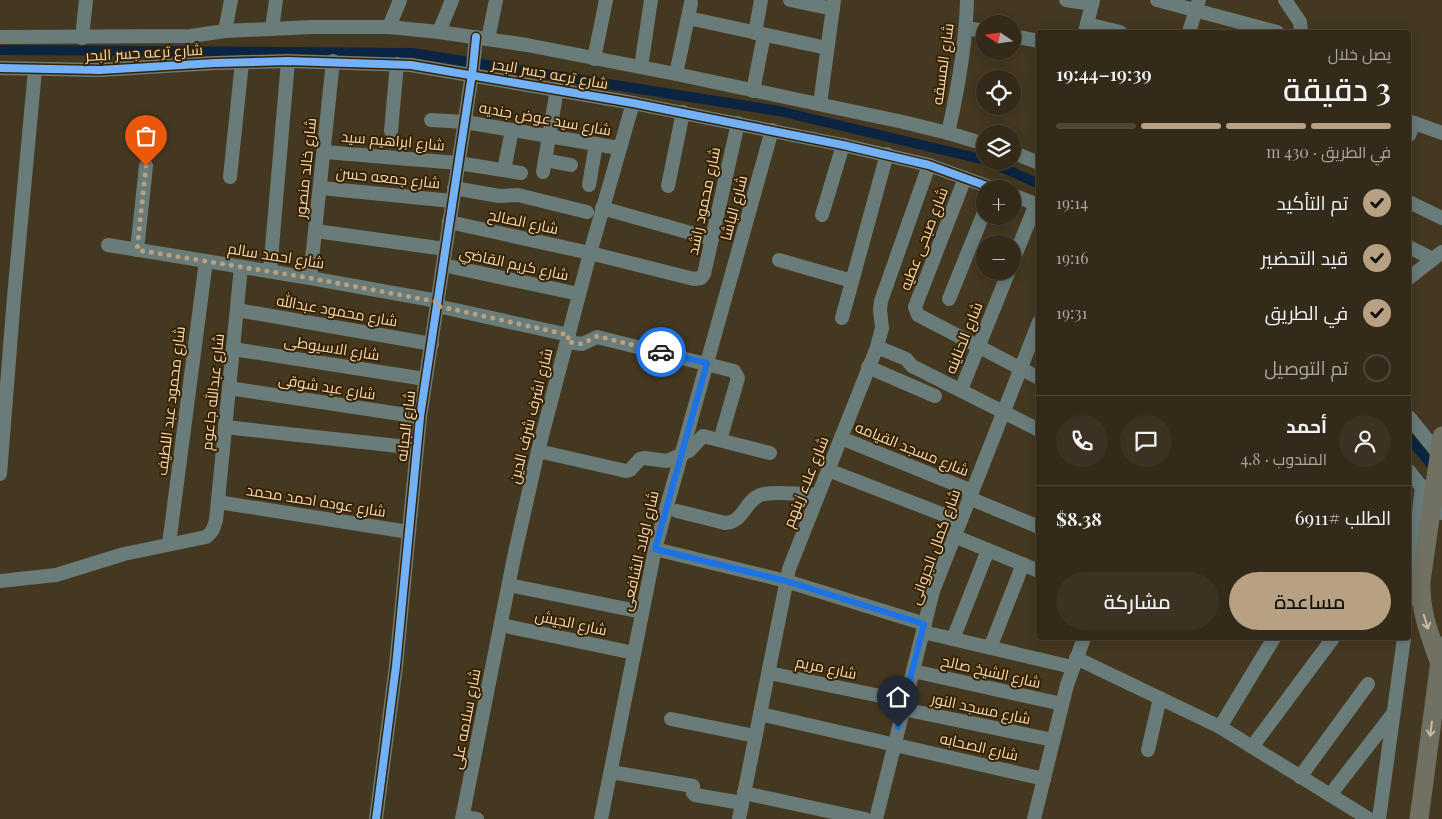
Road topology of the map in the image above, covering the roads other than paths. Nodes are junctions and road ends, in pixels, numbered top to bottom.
1 (86, 0) edge
2 (231, 0) edge
3 (276, 0) edge
4 (400, 0) edge
5 (452, 0) edge
6 (496, 0) edge
7 (606, 0) edge
8 (651, 0) edge
9 (761, 0) edge
10 (790, 0) edge
11 (967, 0) edge
12 (1066, 0) edge
13 (1157, 0) edge
14 (1285, 0) edge
15 (1092, 2) edge
16 (691, 3) dead end
17 (834, 5) edge
18 (1197, 5) edge
19 (688, 18) junction
20 (389, 27) junction
21 (966, 28) junction
22 (1086, 28) edge
23 (272, 29) junction
24 (976, 30) edge
25 (1103, 30) edge
26 (1190, 30) edge
27 (1271, 30) edge
28 (1302, 30) edge
29 (225, 31) junction
30 (439, 32) junction
31 (760, 34) junction
32 (0, 37) edge
33 (82, 38) junction
34 (1021, 38) edge
35 (1036, 40) edge
36 (480, 42) junction
37 (827, 48) junction
38 (594, 58) junction
39 (288, 61) junction
40 (333, 61) junction
41 (242, 62) junction
42 (397, 64) junction
43 (641, 67) junction
44 (0, 68) edge
45 (35, 70) junction
46 (473, 71) junction
47 (676, 74) junction
48 (557, 89) junction
49 (753, 90) junction
50 (633, 103) junction
51 (820, 104) junction
52 (683, 112) junction
53 (431, 120) dead end
54 (465, 122) junction
55 (738, 123) junction
56 (1411, 127) edge
57 (512, 130) junction
58 (772, 130) junction
59 (391, 131) dead end
60 (948, 133) junction
61 (1442, 133) edge
62 (549, 136) junction
63 (976, 141) edge
64 (596, 144) junction
65 (843, 145) junction
66 (619, 148) junction
67 (325, 152) junction
68 (887, 154) junction
69 (1021, 156) edge
70 (1036, 162) edge
71 (458, 163) junction
72 (572, 165) dead end
73 (929, 165) junction
74 (146, 166) dead end
75 (504, 170) junction
76 (521, 173) dead end
77 (230, 178) dead end
78 (965, 178) junction
79 (976, 182) edge
80 (589, 185) dead end
81 (668, 186) dead end
82 (321, 188) junction
83 (453, 195) junction
84 (1021, 198) edge
85 (1411, 203) edge
86 (1036, 204) edge
87 (602, 208) junction
88 (1036, 209) edge
89 (587, 212) dead end
90 (822, 215) dead end
91 (1442, 218) edge
92 (449, 222) junction
93 (979, 225) edge
94 (316, 230) junction
95 (712, 239) junction
96 (1021, 243) edge
97 (108, 245) dead end
98 (1411, 248) edge
99 (445, 249) junction
100 (137, 250) junction
101 (590, 253) junction
102 (1437, 255) edge
103 (779, 260) dead end
104 (206, 261) junction
105 (443, 265) junction
106 (241, 267) junction
107 (270, 271) junction
108 (1411, 276) edge
109 (310, 278) junction
110 (694, 279) joint
111 (1005, 280) edge
112 (852, 281) junction
113 (579, 294) junction
114 (728, 294) joint
115 (950, 299) dead end
116 (438, 304) junction
117 (237, 310) junction
118 (842, 318) dead end
119 (568, 338) junction
120 (1036, 340) edge
121 (432, 344) junction
122 (979, 346) junction
123 (877, 347) junction
124 (233, 349) junction
125 (707, 363) junction
126 (868, 367) junction
127 (1020, 368) junction
128 (1036, 376) edge
129 (425, 379) junction
130 (229, 388) junction
131 (960, 390) junction
132 (934, 396) dead end
133 (1004, 412) junction
134 (420, 417) junction
135 (1411, 419) edge
136 (225, 427) junction
137 (1036, 428) edge
138 (1442, 436) edge
139 (840, 438) junction
140 (720, 440) junction
141 (417, 448) junction
142 (538, 451) junction
143 (770, 453) dead end
144 (681, 454) junction
145 (1442, 458) edge
146 (828, 470) junction
147 (1411, 473) edge
148 (0, 474) edge
149 (1422, 486) junction
150 (970, 494) junction
151 (818, 495) junction
152 (218, 502) junction
153 (677, 511) dead end
154 (1442, 513) edge
155 (960, 521) junction
156 (1036, 526) edge
157 (409, 532) junction
158 (954, 536) junction
159 (169, 544) junction
160 (655, 549) junction
161 (988, 550) junction
162 (1023, 564) junction
163 (1036, 570) edge
164 (786, 581) junction
165 (0, 582) edge
166 (1411, 582) edge
167 (509, 585) junction
168 (642, 612) junction
169 (501, 625) junction
170 (924, 628) junction
171 (953, 639) junction
172 (1083, 640) edge
173 (1273, 640) edge
174 (1332, 640) edge
175 (1404, 640) edge
176 (990, 648) junction
177 (634, 653) junction
178 (1441, 653) edge
179 (1074, 662) junction
180 (913, 670) junction
181 (769, 673) junction
182 (1368, 684) dead end
183 (1160, 698) junction
184 (1062, 704) junction
185 (904, 705) junction
186 (760, 714) junction
187 (1394, 714) junction
188 (671, 719) dead end
189 (1220, 727) junction
190 (755, 736) junction
191 (1053, 740) junction
192 (894, 745) junction
193 (1252, 747) junction
194 (1148, 750) dead end
195 (611, 772) junction
196 (1300, 777) junction
197 (1044, 779) junction
198 (1330, 795) junction
199 (743, 798) junction
200 (462, 818) edge
201 (376, 819) edge
202 (477, 819) edge
203 (601, 819) edge
204 (739, 819) edge
205 (865, 819) edge
206 (876, 819) edge
207 (1034, 819) edge
208 (1369, 819) edge
209 (1379, 819) edge
210 (1419, 819) edge

1 - 33 street
2 - 29 street
3 - 23 street
4 - 20 street
5 - 30 street
6 - 36 street, شارع الجبانه
7 - 38 street
8 - 43 street
9 - 31 street
10 - 17 street
11 - 21 street, شارع المسقه
12 - 15 street
13 - 18 street
14 - 28 street
15 - 22 street
16 - 19 street
17 - 37 street
18 - 26 street
18 - 27 street
19 - 31 street
19 - 47 street
20 - 23 street, شارع ترعه جسر البحر
20 - 30 street, شارع ترعه جسر البحر
21 - 24 street
21 - 60 street, شارع المسقه
22 - 25 street
23 - 29 street, شارع ترعه جسر البحر
29 - 33 street, شارع ترعه جسر البحر
30 - 36 street, شارع ترعه جسر البحر
31 - 37 street
31 - 49 street
32 - 33 street, شارع ترعه جسر البحر
34 - 35 street
36 - 38 street, شارع ترعه جسر البحر
36 - 46 street, شارع الجبانه
37 - 51 street
38 - 43 street, شارع ترعه جسر البحر
39 - 40 street, شارع ترعه جسر البحر
39 - 41 street, شارع ترعه جسر البحر
39 - 107 street
40 - 42 street, شارع ترعه جسر البحر
40 - 67 street, شارع خالد منصور
41 - 45 street, شارع ترعه جسر البحر
41 - 77 street
42 - 46 street, شارع ترعه جسر البحر
42 - 59 street
43 - 47 street, شارع ترعه جسر البحر
44 - 45 street, شارع ترعه جسر البحر
45 - 148 street
46 - 48 street, شارع ترعه جسر البحر
46 - 54 street, شارع الجبانه
47 - 49 street, شارع ترعه جسر البحر
48 - 50 street, شارع ترعه جسر البحر
48 - 62 street
49 - 51 street, شارع ترعه جسر البحر
50 - 52 street, شارع ترعه جسر البحر
50 - 66 street, شارع اشرف شرف الدين
51 - 60 street, شارع ترعه جسر البحر
52 - 55 street, شارع ترعه جسر البحر
52 - 81 street
53 - 54 street, شارع سيد عوض جنديه
54 - 57 street, شارع سيد عوض جنديه
54 - 71 street, شارع الجبانه
55 - 58 street, شارع ترعه جسر البحر
55 - 95 street, شارع محمود راشد
56 - 61 street
57 - 62 street, شارع سيد عوض جنديه
57 - 75 street
58 - 65 street, شارع ترعه جسر البحر
58 - 114 street, شارع الباشا
60 - 63 street, شارع ترعه جسر البحر
62 - 64 street, شارع سيد عوض جنديه
62 - 72 street
64 - 66 street, شارع سيد عوض جنديه
64 - 80 street
65 - 68 street, شارع ترعه جسر البحر
65 - 90 street
66 - 87 street, شارع اشرف شرف الدين
67 - 71 street, شارع ابراهيم سيد
67 - 82 street, شارع خالد منصور
68 - 73 street, شارع ترعه جسر البحر
68 - 112 street
69 - 70 street
71 - 75 street, شارع ابراهيم سيد
71 - 83 street, شارع الجبانه
73 - 78 street, شارع ترعه جسر البحر
73 - 123 street, شارع علاء زينهم
74 - 100 street
75 - 76 street, شارع ابراهيم سيد
78 - 79 street, شارع ترعه جسر البحر
78 - 122 street, شارع صبحى عطيه
82 - 83 street, شارع جمعه حسن
82 - 94 street, شارع خالد منصور
83 - 89 street, شارع جمعه حسن
83 - 92 street, شارع الجبانه
84 - 86 street
85 - 91 street
87 - 95 street
87 - 101 street, شارع اشرف شرف الدين
88 - 96 street
92 - 99 street, شارع الجبانه
92 - 101 street, شارع الصالح
93 - 115 street
94 - 99 street
94 - 109 street, شارع خالد منصور
95 - 110 street, شارع محمود راشد
97 - 100 street, شارع احمد سالم
98 - 102 street
99 - 105 street, شارع الجبانه
100 - 104 street, شارع احمد سالم
101 - 110 street, شارع الصالح
101 - 113 street, شارع اشرف شرف الدين
102 - 108 street
103 - 112 street
104 - 106 street, شارع احمد سالم
104 - 159 street, شارع محمود عبد اللطيف
105 - 113 street, شارع كريم القاضي
105 - 116 street, شارع الجبانه
106 - 107 street, شارع احمد سالم
106 - 117 street, شارع عبدالله جاعوم
107 - 109 street, شارع احمد سالم
109 - 116 street, شارع احمد سالم
111 - 122 street, شارع الحناينه
112 - 118 street
113 - 119 street, شارع اشرف شرف الدين
114 - 125 street, شارع اولاد الشافعى
116 - 119 street, شارع احمد سالم
116 - 121 street, شارع الجبانه
117 - 121 street, شارع محمود عبدالله
117 - 124 street, شارع عبدالله جاعوم
119 - 125 street, شارع احمد سالم
119 - 142 street, شارع اشرف شرف الدين
120 - 127 street, شارع كمال الجروانى
121 - 129 street, شارع الجبانه
122 - 127 street, شارع صبحى عطيه
122 - 131 street, شارع الحناينه
123 - 126 street, شارع علاء زينهم
123 - 131 street
124 - 129 street, شارع الاسيوطى
124 - 130 street, شارع عبدالله جاعوم
125 - 140 street, شارع احمد سالم
125 - 144 street, شارع اولاد الشافعى
126 - 132 street
126 - 139 street, شارع علاء زينهم
127 - 128 street, شارع صبحى عطيه
127 - 133 street, شارع كمال الجروانى
129 - 134 street, شارع الجبانه
130 - 134 street, شارع عيد شوقى
130 - 136 street, شارع عبدالله جاعوم
131 - 133 street
133 - 137 street
133 - 150 street, شارع كمال الجروانى
134 - 141 street, شارع الجبانه
135 - 145 street
136 - 141 street
136 - 152 street, شارع عبدالله جاعوم
138 -> 178 highway, bridge
139 - 146 street, شارع علاء زينهم
139 - 150 street, شارع مسجد القيامه
140 - 143 street
140 - 144 street
141 - 157 street, شارع الجبانه
142 - 144 street
142 - 167 street, شارع اشرف شرف الدين
144 - 160 street, شارع اولاد الشافعى
146 - 151 street, شارع علاء زينهم
146 - 155 street
147 - 149 street
149 - 154 street
149 - 166 street
150 - 155 street, شارع كمال الجروانى
150 - 156 street, شارع مسجد القيامه
151 - 153 street
151 - 164 street, شارع علاء زينهم
152 - 157 street, شارع عوده احمد محمد
152 - 159 street, شارع عبدالله جاعوم
155 - 158 street, شارع كمال الجروانى
157 - 201 street, شارع الجبانه
158 - 161 street
158 - 170 street, شارع كمال الجروانى
159 - 165 street
160 - 164 street
160 - 168 street, شارع اولاد الشافعى
161 - 162 street
161 - 171 street
162 - 163 street
162 - 176 street
164 - 170 street
164 - 181 street, شارع علاء زينهم
167 - 168 street
167 - 169 street, شارع اشرف شرف الدين
168 - 177 street, شارع اولاد الشافعى
169 - 177 street, شارع الجيش
169 - 200 street, شارع سلامه على
170 - 171 street
170 - 180 street, شارع كمال الجروانى
171 - 176 street
172 - 179 street
173 - 189 street
174 - 193 street
175 - 187 street
176 - 179 street
177 - 195 street, شارع اولاد الشافعى
178 -> 210 highway
179 - 183 street
179 - 184 street
180 - 184 street, شارع الشيخ صالح
180 - 185 street, شارع كمال الجروانى
181 - 185 street, شارع مريم
181 - 186 street, شارع علاء زينهم
182 - 196 street
183 - 189 street
183 - 194 street
184 - 191 street
185 - 191 street, شارع مسجد النور
185 - 192 street, شارع كمال الجروانى
186 - 190 street, شارع علاء زينهم
186 - 192 street, شارع الصحابه
187 - 198 street
187 - 209 street
188 - 190 street
189 - 193 street
190 - 199 street, شارع علاء زينهم
191 - 197 street
192 - 197 street, شارع الصحابه
192 - 206 street, شارع كمال الجروانى
193 - 196 street
195 - 199 street
195 - 203 street, شارع اولاد الشافعى
196 - 198 street
197 - 207 street
198 - 208 street
199 - 204 street, شارع علاء زينهم
199 - 205 street
200 - 202 street

